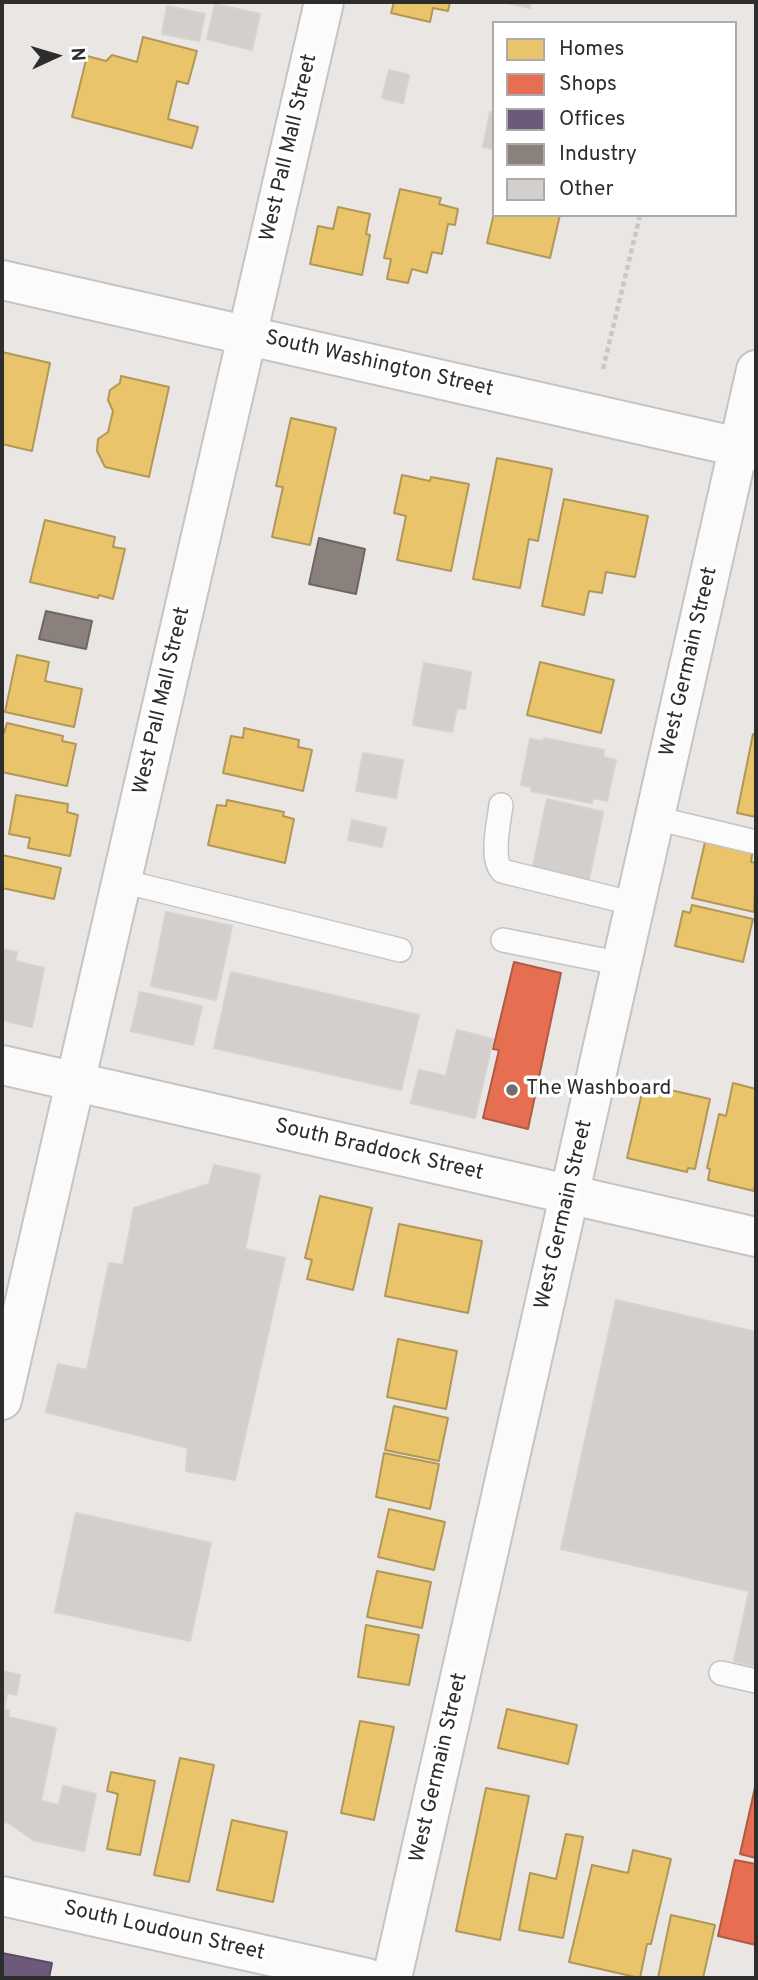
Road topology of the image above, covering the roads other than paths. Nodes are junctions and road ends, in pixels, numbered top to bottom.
1 (324, 2) edge
2 (2, 280) edge
3 (247, 335) junction
4 (756, 370) edge
5 (748, 449) edge
6 (501, 805) dead end
7 (655, 818) junction
8 (756, 842) edge
9 (121, 881) junction
10 (635, 904) junction
11 (503, 940) dead end
12 (400, 950) dead end
13 (622, 964) junction
14 (2, 1065) edge
15 (75, 1082) junction
16 (570, 1195) junction
17 (756, 1237) edge
18 (2, 1400) edge
19 (721, 1673) dead end
20 (756, 1681) edge
21 (2, 1896) edge
22 (367, 1978) edge
23 (392, 1978) edge

1 - 3 street, West Pall Mall Street
2 - 3 street, South Washington Street
3 - 5 street, South Washington Street
3 - 9 street, West Pall Mall Street
4 - 5 street, West Germain Street
5 - 7 street, West Germain Street
6 - 10 lane
7 - 8 lane
7 - 10 street, West Germain Street
9 - 12 lane
9 - 15 street, West Pall Mall Street
10 - 13 street, West Germain Street
11 - 13 lane
13 - 16 street, West Germain Street
14 - 15 street, South Braddock Street
15 - 16 street, South Braddock Street
15 - 18 street, West Pall Mall Street
16 - 17 street, South Braddock Street
16 - 23 street, West Germain Street
19 - 20 lane
21 - 22 street, South Loudoun Street

